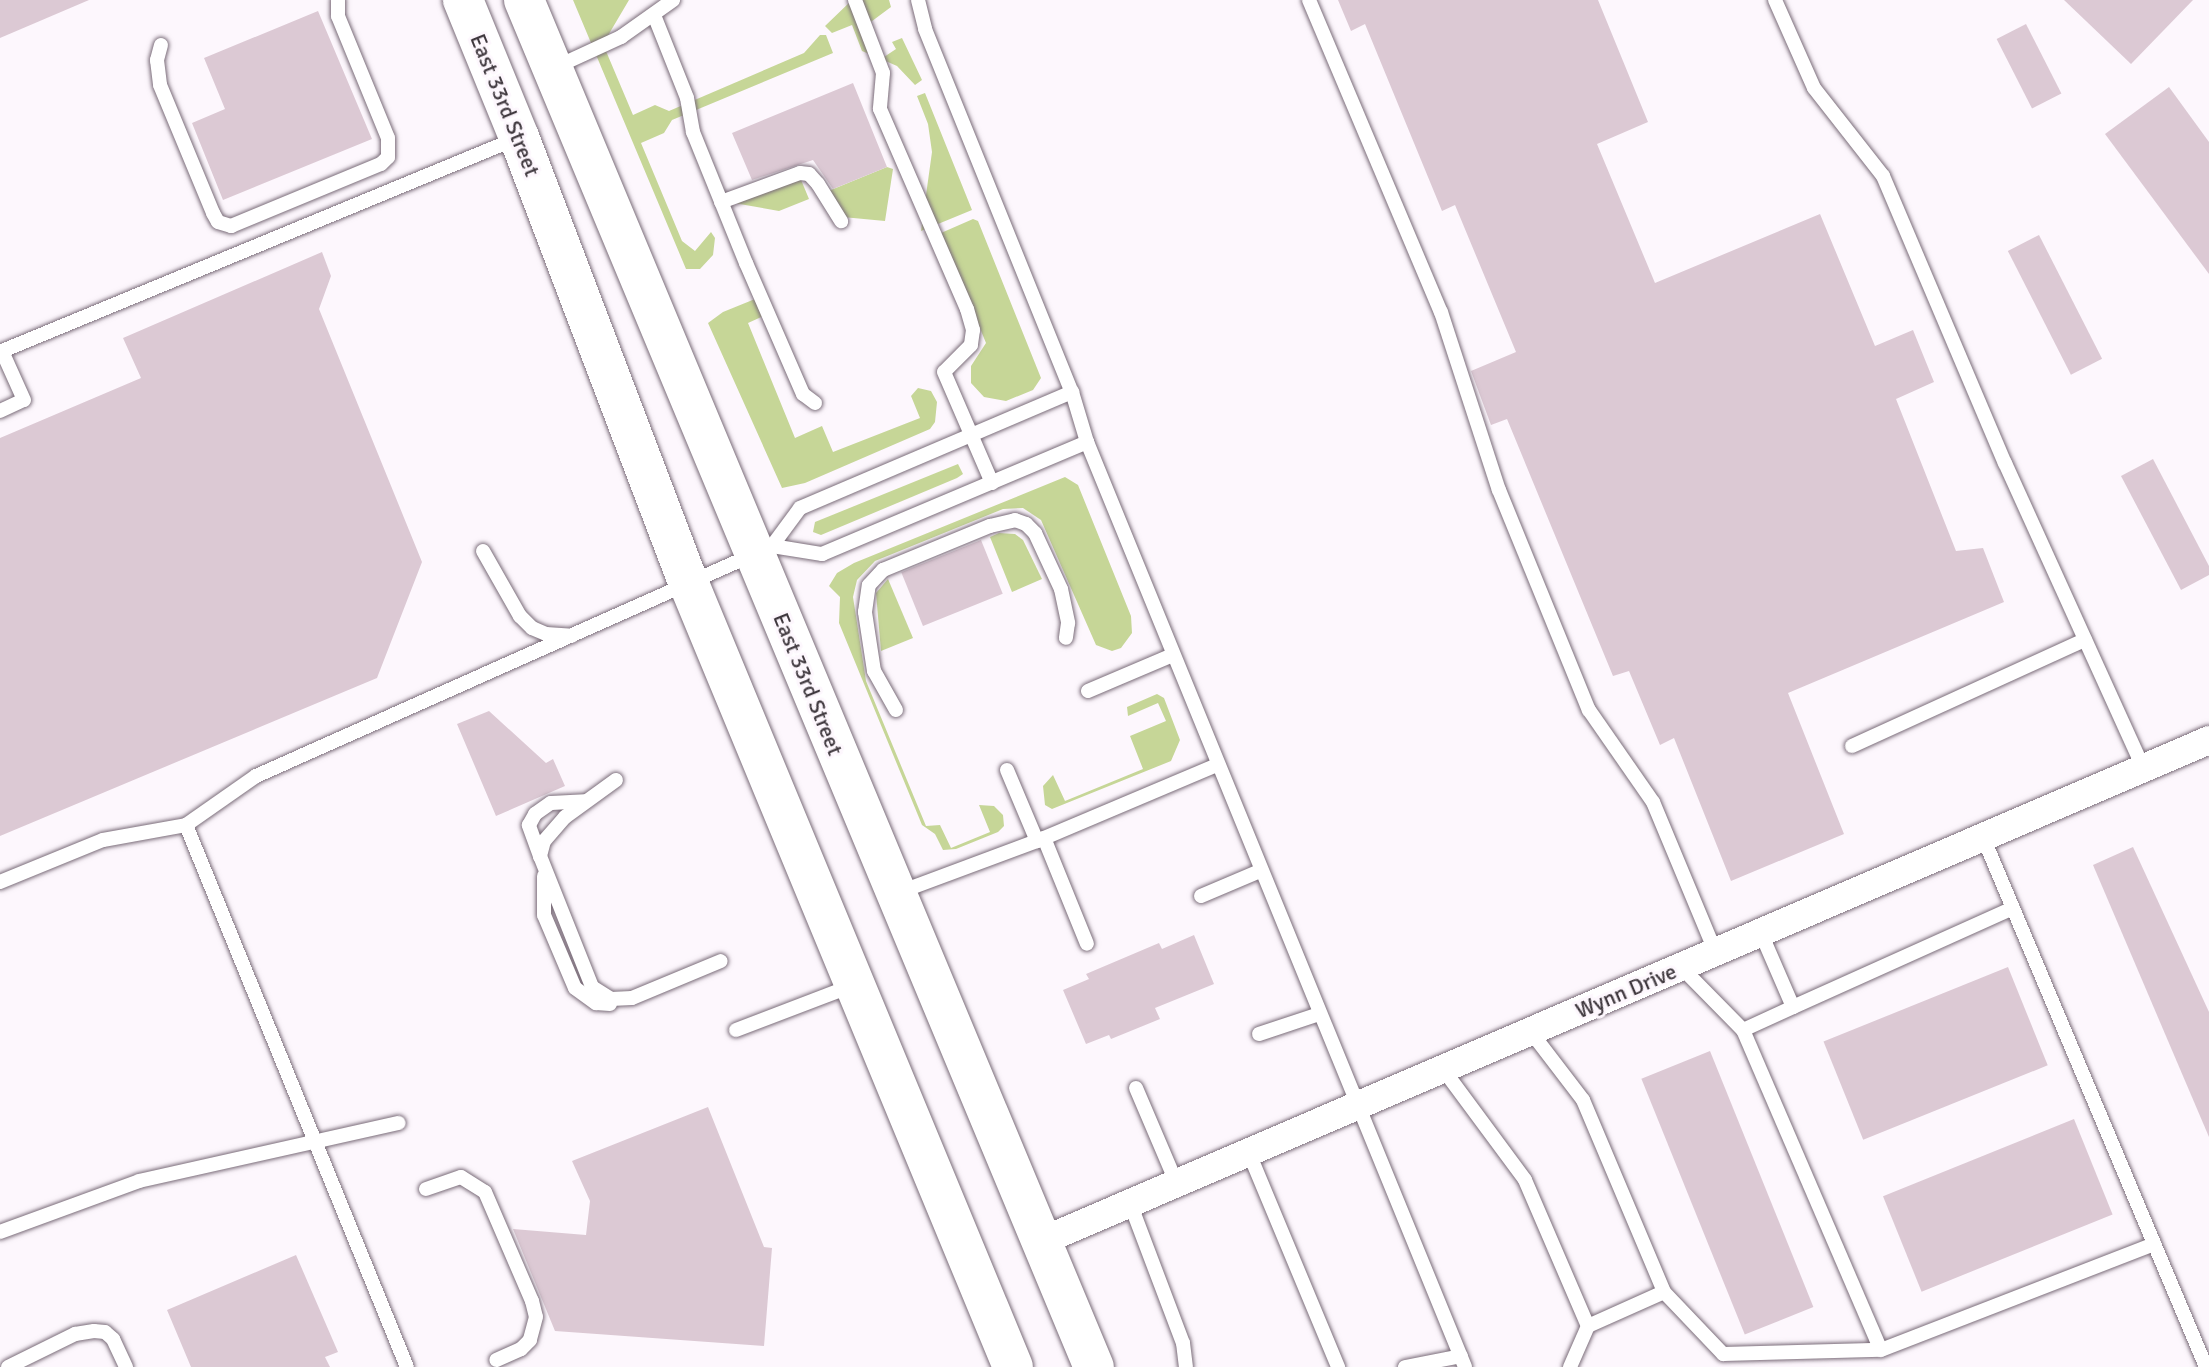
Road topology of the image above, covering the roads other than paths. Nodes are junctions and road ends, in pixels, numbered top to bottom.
1 (338, 0) edge
2 (463, 0) edge
3 (524, 0) edge
4 (673, 0) edge
5 (855, 0) edge
6 (918, 0) edge
7 (1309, 0) edge
8 (1775, 0) edge
9 (654, 15) junction
10 (161, 45) dead end
11 (553, 69) junction
12 (519, 137) junction
13 (721, 202) junction
14 (841, 221) dead end
15 (1072, 392) junction
16 (815, 403) dead end
17 (0, 411) edge
18 (971, 435) junction
19 (1087, 442) junction
20 (992, 483) junction
21 (764, 550) junction
22 (483, 551) dead end
23 (689, 584) junction
24 (572, 636) junction
25 (1066, 638) dead end
26 (2085, 640) junction
27 (1173, 655) junction
28 (1088, 691) dead end
29 (896, 710) dead end
30 (2209, 740) edge
31 (1852, 746) dead end
32 (1217, 765) junction
33 (2144, 769) junction
34 (1007, 770) dead end
35 (616, 780) dead end
36 (585, 801) junction
37 (186, 825) junction
38 (1983, 837) junction
39 (1040, 839) junction
40 (540, 856) junction
41 (1260, 871) junction
42 (0, 882) edge
43 (897, 893) junction
44 (1201, 896) dead end
45 (2013, 908) junction
46 (1761, 933) junction
47 (1087, 944) dead end
48 (1716, 953) junction
49 (721, 961) dead end
50 (1681, 967) junction
51 (855, 984) junction
52 (1793, 1007) junction
53 (1319, 1014) junction
54 (736, 1030) dead end
55 (1743, 1030) junction
56 (1531, 1032) junction
57 (1259, 1034) dead end
58 (1443, 1069) junction
59 (1136, 1088) dead end
60 (1356, 1107) junction
61 (399, 1123) dead end
62 (317, 1143) junction
63 (1249, 1153) junction
64 (1177, 1184) junction
65 (426, 1189) dead end
66 (1130, 1203) junction
67 (0, 1232) edge
68 (1042, 1241) junction
69 (2154, 1244) junction
70 (1664, 1292) junction
71 (1588, 1326) junction
72 (1881, 1350) junction
73 (496, 1360) dead end
74 (1463, 1362) edge
75 (8, 1367) edge
76 (126, 1367) edge
77 (407, 1367) edge
78 (1013, 1367) edge
79 (1094, 1367) edge
80 (1186, 1367) edge
81 (1338, 1367) edge
82 (1405, 1367) edge
83 (1570, 1367) edge
84 (2206, 1367) edge

1 - 10 lane
2 - 12 main road, East 33rd Street
3 - 11 main road, East 33rd Street
4 - 9 lane
5 - 18 lane
6 - 15 lane
7 - 48 lane
8 - 26 lane
9 - 11 lane
9 - 13 lane
11 - 21 main road, East 33rd Street
12 - 17 lane
12 - 23 main road, East 33rd Street
13 - 14 lane
13 - 16 lane
15 - 18 lane
15 - 19 lane
18 - 20 lane
18 - 21 lane
19 - 20 lane
19 - 27 lane
20 - 21 lane
21 - 23 lane
21 - 43 main road, East 33rd Street
22 - 24 lane
23 - 24 lane
23 - 51 main road, East 33rd Street
24 - 37 lane
25 - 29 lane
26 - 31 lane
26 - 33 lane
27 - 28 lane
27 - 32 lane
30 - 33 street, Wynn Drive
32 - 39 lane
32 - 41 lane
33 - 38 street, Wynn Drive
34 - 39 lane
35 - 36 lane
36 - 40 lane
36 - 40 lane
37 - 42 lane
37 - 62 lane
38 - 45 lane
38 - 46 street, Wynn Drive
39 - 43 lane
39 - 47 lane
40 - 49 lane
41 - 44 lane
41 - 53 lane
43 - 68 main road, East 33rd Street
45 - 52 lane
45 - 69 lane
46 - 48 street, Wynn Drive
46 - 52 lane
48 - 50 street, Wynn Drive
50 - 55 lane
50 - 56 street, Wynn Drive
51 - 54 lane
51 - 78 main road, East 33rd Street
52 - 55 lane
53 - 57 lane
53 - 60 lane
55 - 72 lane
56 - 58 street, Wynn Drive
56 - 70 lane
58 - 60 street, Wynn Drive
58 - 71 lane
59 - 64 lane
60 - 63 street, Wynn Drive
60 - 74 lane
61 - 62 lane
62 - 67 lane
62 - 77 lane
63 - 64 street, Wynn Drive
63 - 81 lane
64 - 66 street, Wynn Drive
65 - 73 lane
66 - 68 street, Wynn Drive
66 - 80 lane
68 - 79 main road, East 33rd Street
69 - 72 lane
69 - 84 lane
70 - 71 lane
70 - 72 lane
71 - 83 lane
74 - 82 lane
75 - 76 lane

